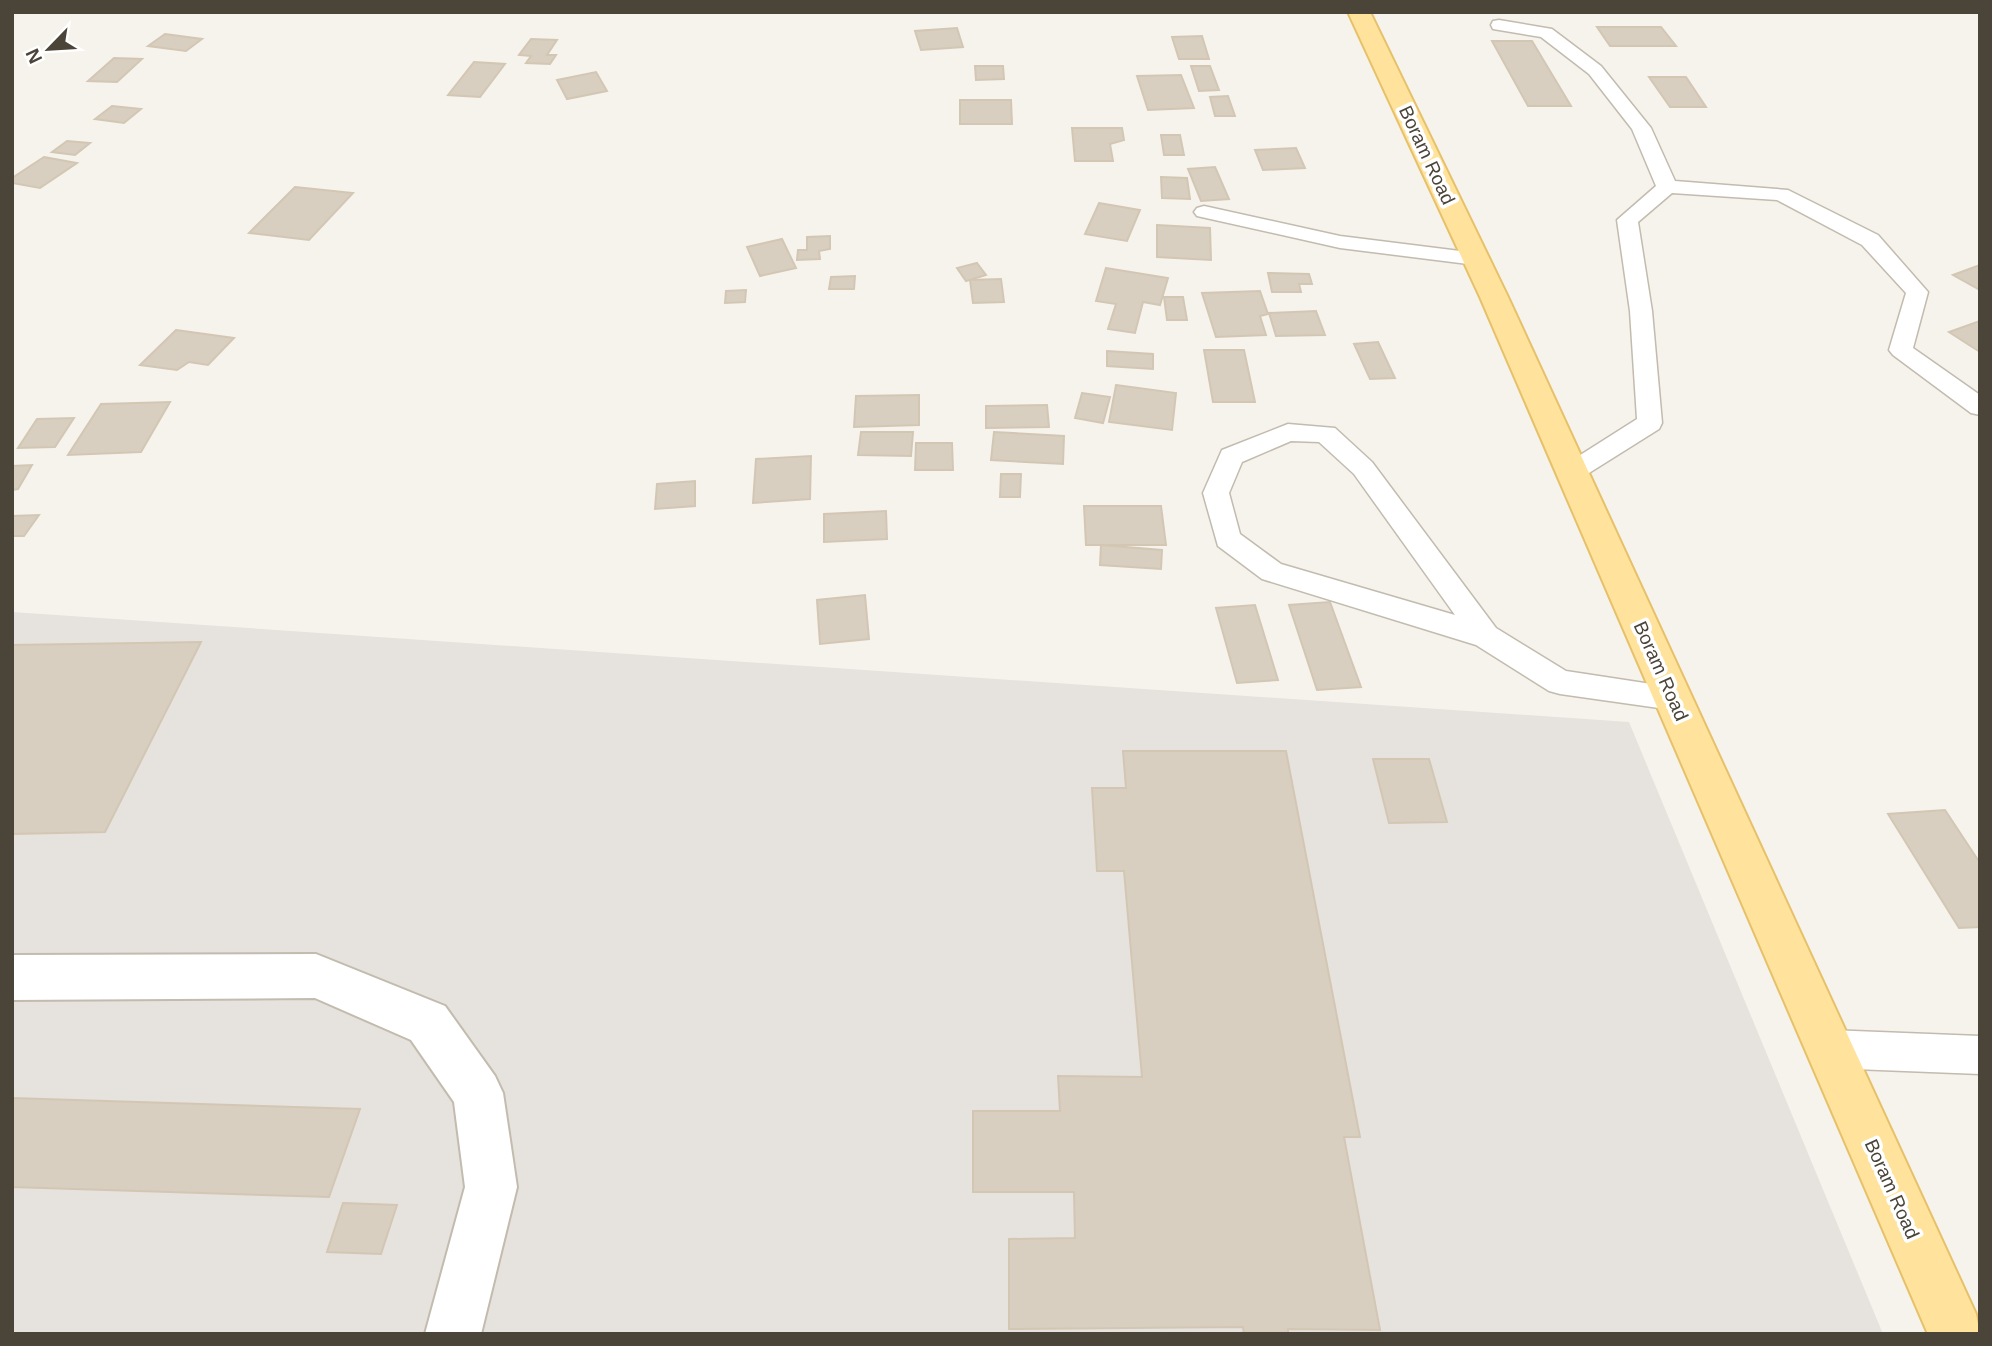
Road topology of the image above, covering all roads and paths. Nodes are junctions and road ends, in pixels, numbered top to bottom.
1 (1359, 12) edge
2 (1499, 25) dead end
3 (1667, 187) junction
4 (1204, 212) dead end
5 (1476, 259) junction
6 (1980, 407) edge
7 (1572, 472) junction
8 (1486, 636) junction
9 (1673, 698) junction
10 (12, 978) edge
11 (1829, 1049) junction
12 (1980, 1055) edge
13 (453, 1334) edge
14 (1956, 1334) edge

1 - 5 main road, Boram Road
2 - 3 lane
3 - 6 lane
3 - 7 lane
4 - 5 lane
5 - 7 main road, Boram Road
7 - 9 main road, Boram Road
8 - 8 lane
8 - 9 lane
9 - 11 main road, Boram Road
10 - 13 street
11 - 12 lane
11 - 14 main road, Boram Road

